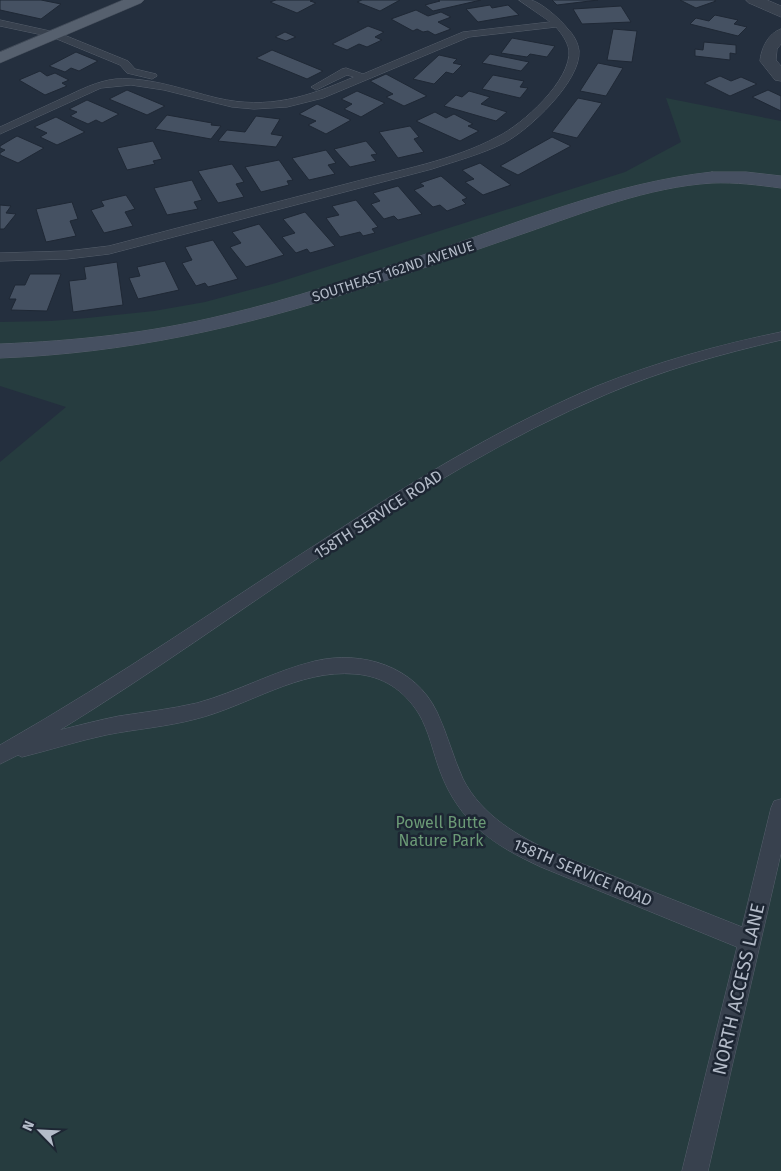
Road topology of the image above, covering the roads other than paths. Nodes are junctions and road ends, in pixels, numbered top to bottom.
1 (136, 0) edge
2 (524, 0) edge
3 (754, 0) edge
4 (781, 12) edge
5 (0, 23) edge
6 (557, 24) junction
7 (55, 35) junction
8 (777, 38) edge
9 (0, 58) edge
10 (781, 76) edge
11 (363, 77) junction
12 (0, 131) edge
13 (781, 182) edge
14 (0, 257) edge
15 (781, 336) edge
16 (0, 351) edge
17 (2, 754) edge
18 (781, 808) edge
19 (750, 941) junction
20 (695, 1171) edge

1 - 7 main road
2 - 6 lane
3 - 4 street
5 - 7 lane
6 - 11 lane
6 - 14 lane
7 - 9 main road
7 - 11 lane
8 - 10 street
11 - 12 lane
13 - 16 street, SOUTHEAST 162ND AVENUE
15 - 17 lane, 158TH SERVICE ROAD
17 - 19 lane, 158TH SERVICE ROAD
18 - 19 lane, NORTH ACCESS LANE
19 - 20 lane, NORTH ACCESS LANE

